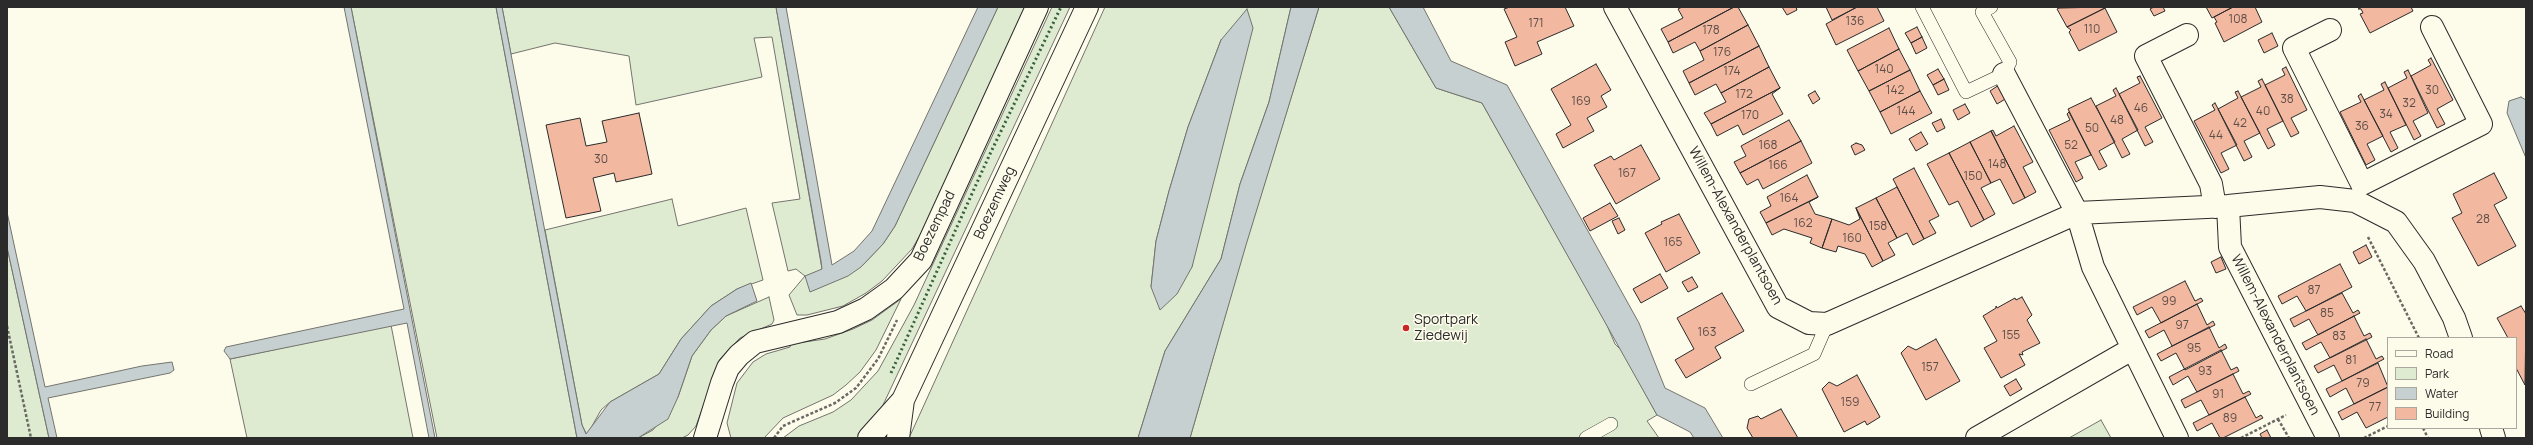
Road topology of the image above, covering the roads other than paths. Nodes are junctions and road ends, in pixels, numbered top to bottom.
1 (1037, 7) edge
2 (1087, 7) edge
3 (1615, 7) edge
4 (1922, 7) edge
5 (1991, 7) edge
6 (2432, 27) dead end
7 (2330, 30) dead end
8 (2187, 35) dead end
9 (2004, 74) junction
10 (2358, 193) junction
11 (2221, 207) junction
12 (2077, 213) junction
13 (1827, 324) junction
14 (2461, 337) edge
15 (2132, 349) junction
16 (1751, 384) dead end
17 (903, 400) junction
18 (1611, 424) dead end
19 (705, 438) edge
20 (869, 438) edge
21 (898, 438) edge
22 (1586, 438) edge
23 (1977, 438) edge
24 (2177, 438) edge
25 (2328, 438) edge

1 - 19 street, Boezempad
2 - 17 street, Boezemweg
3 - 13 street, Willem-Alexanderplantsoen
4 - 9 lane
5 - 9 lane
6 - 10 street
7 - 10 street
8 - 11 street, Willem-Alexanderplantsoen
9 - 12 street
10 - 11 street, Willem-Alexanderplantsoen
10 - 14 street, Willem-Alexanderplantsoen
11 - 12 street, Willem-Alexanderplantsoen
11 - 25 street, Willem-Alexanderplantsoen
12 - 13 street, Willem-Alexanderplantsoen
12 - 15 street
13 - 16 lane
15 - 23 street
15 - 24 street
17 - 20 street, Boezemweg
17 - 21 street, Boezemweg
18 - 22 lane

